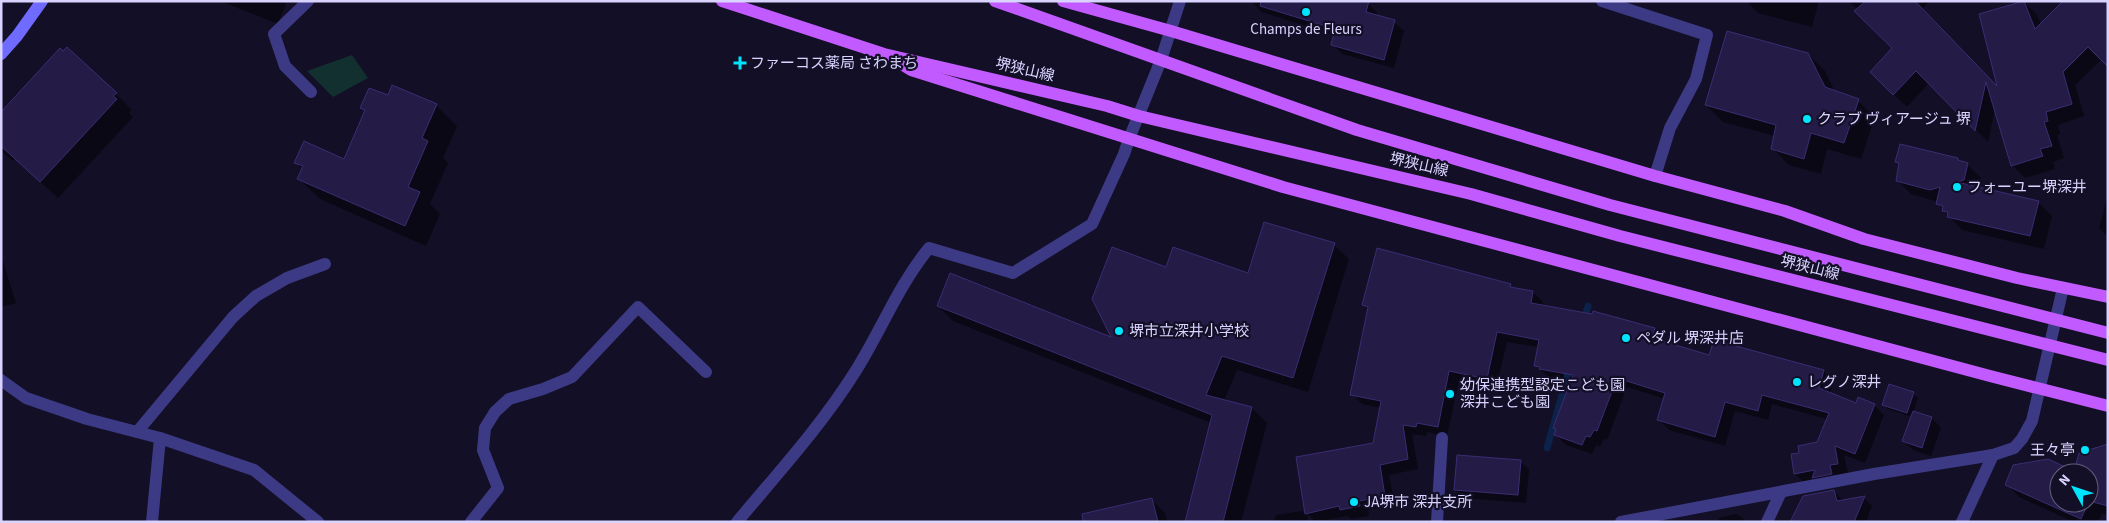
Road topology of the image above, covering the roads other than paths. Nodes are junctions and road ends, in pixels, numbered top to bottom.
1 (42, 1) edge
2 (308, 1) edge
3 (722, 1) edge
4 (995, 1) edge
5 (1063, 1) edge
6 (1180, 1) edge
7 (1602, 1) edge
8 (1618, 4) edge
9 (1171, 32) junction
10 (1, 54) edge
11 (884, 54) junction
12 (1161, 60) junction
13 (310, 92) dead end
14 (1139, 116) junction
15 (1129, 139) junction
16 (1655, 176) junction
17 (324, 264) dead end
18 (2063, 288) junction
19 (2108, 298) edge
20 (2108, 333) edge
21 (2108, 360) edge
22 (706, 372) dead end
23 (1, 380) edge
24 (2040, 388) junction
25 (2108, 406) edge
26 (136, 432) junction
27 (160, 438) junction
28 (1442, 438) dead end
29 (1993, 455) junction
30 (1781, 492) junction
31 (315, 521) edge
32 (152, 522) edge
33 (471, 522) edge
34 (738, 522) edge
35 (1438, 522) edge
36 (1621, 522) edge
37 (1767, 522) edge
38 (1962, 522) edge

1 - 10 main road
2 - 13 street
3 - 11 main road, 堺狭山線
4 - 12 main road, 堺狭山線
5 - 9 main road
6 - 9 street
7 - 8 street
8 - 16 street
9 - 12 street
9 - 16 main road
11 - 14 main road, 堺狭山線
11 - 15 main road
12 - 14 street
12 - 20 main road, 堺狭山線
14 - 15 street
14 - 21 main road, 堺狭山線
15 - 24 main road
15 - 34 street
16 - 18 main road
17 - 26 street
18 - 19 main road
18 - 24 street
22 - 33 street
23 - 26 street
24 - 25 main road
24 - 29 street
26 - 27 street
27 - 31 street
27 - 32 street
28 - 35 street
29 - 30 street
29 - 38 street
30 - 36 street
30 - 37 street

